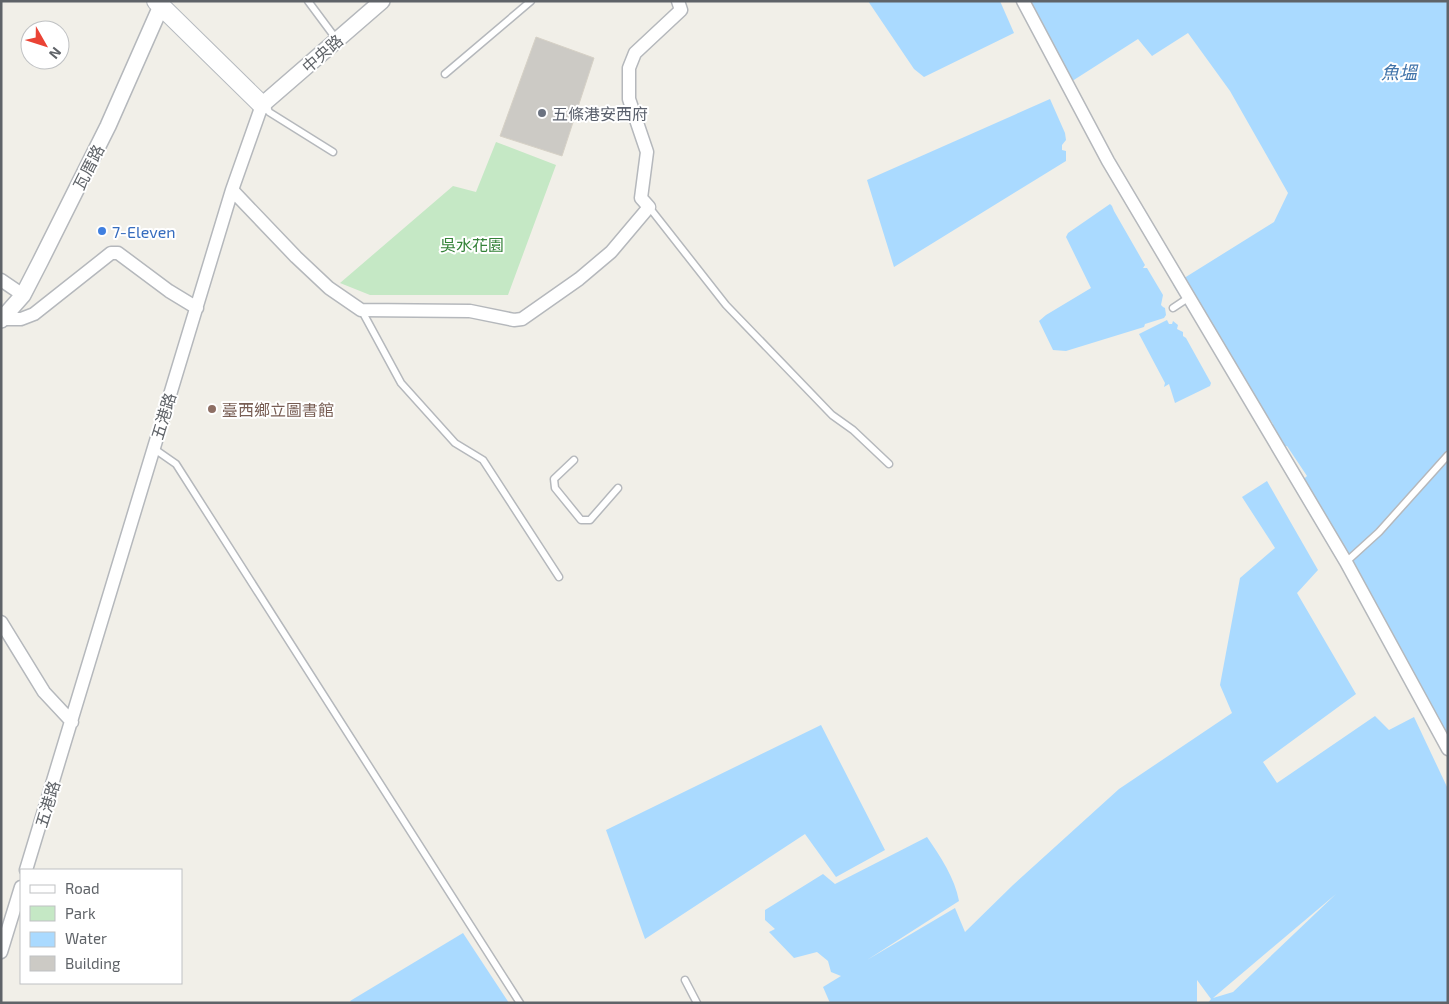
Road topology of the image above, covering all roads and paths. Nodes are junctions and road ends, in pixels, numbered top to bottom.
1 (308, 1) edge
2 (382, 1) edge
3 (531, 1) edge
4 (678, 1) edge
5 (1023, 1) edge
6 (159, 3) edge
7 (337, 40) junction
8 (445, 74) dead end
9 (264, 104) junction
10 (334, 152) dead end
11 (232, 190) junction
12 (649, 207) junction
13 (1, 280) edge
14 (22, 295) junction
15 (1188, 298) junction
16 (197, 308) junction
17 (1173, 308) dead end
18 (361, 310) junction
19 (2, 320) edge
20 (153, 448) junction
21 (1448, 455) edge
22 (574, 460) dead end
23 (889, 464) dead end
24 (618, 488) dead end
25 (1346, 562) junction
26 (558, 577) dead end
27 (1, 622) edge
28 (72, 722) junction
29 (1448, 749) edge
30 (26, 869) edge
31 (20, 890) edge
32 (1, 952) edge
33 (685, 980) dead end
34 (520, 1003) edge
35 (697, 1003) edge

1 - 7 lane
2 - 7 street, 中央路
3 - 8 lane
4 - 12 street
5 - 15 street
6 - 9 main road
6 - 14 street, 瓦厝路
7 - 9 street, 中央路
9 - 10 lane
9 - 11 street, 五港路
11 - 16 street, 五港路
11 - 18 street
12 - 18 street
12 - 23 lane
13 - 14 street
14 - 19 street, 瓦厝路
15 - 17 lane
15 - 25 street
16 - 19 street
16 - 20 street, 五港路
18 - 26 lane
20 - 28 street, 五港路
20 - 34 lane
21 - 25 lane
22 - 24 lane
25 - 29 street
27 - 28 street
28 - 30 street, 五港路
31 - 32 street
33 - 35 lane

